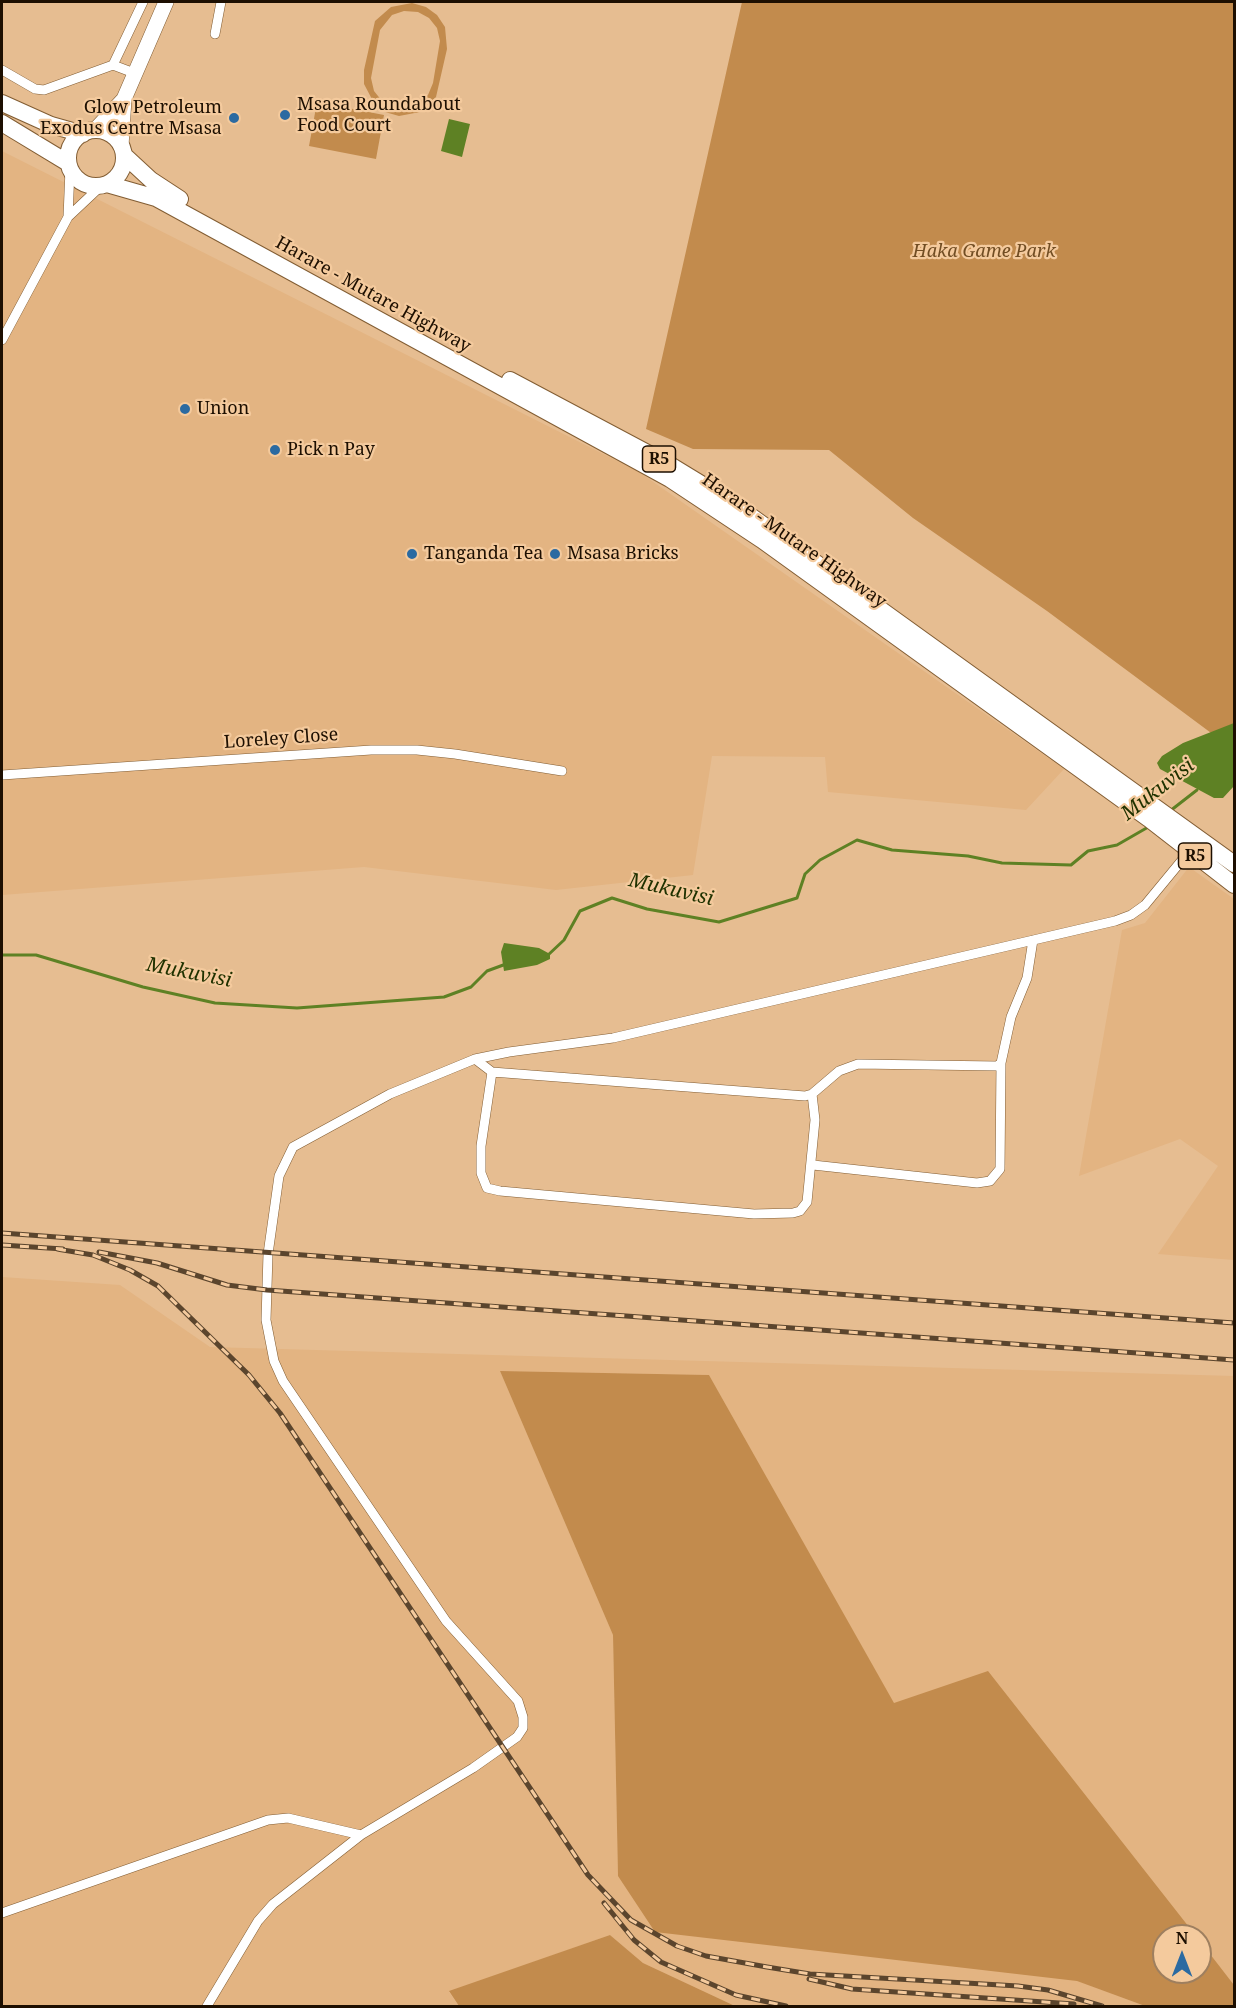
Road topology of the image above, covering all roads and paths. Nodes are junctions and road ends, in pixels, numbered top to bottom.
1 (143, 2) edge
2 (166, 2) edge
3 (221, 2) edge
4 (215, 34) dead end
5 (113, 65) junction
6 (2, 70) edge
7 (134, 74) junction
8 (123, 99) junction
9 (2, 103) edge
10 (2, 123) edge
11 (89, 132) junction
12 (122, 150) junction
13 (69, 166) junction
14 (104, 185) junction
15 (68, 217) junction
16 (2, 340) edge
17 (562, 771) dead end
18 (2, 775) edge
19 (1160, 818) junction
20 (1194, 845) junction
21 (1234, 864) edge
22 (1234, 885) edge
23 (1033, 940) junction
24 (475, 1059) junction
25 (1001, 1063) junction
26 (492, 1072) junction
27 (813, 1094) junction
28 (813, 1165) junction
29 (361, 1835) junction
30 (2, 1913) edge
31 (207, 2007) edge

1 - 5 street
2 - 7 main road
3 - 4 street
5 - 6 street
5 - 7 street
7 - 8 main road
8 - 11 main road
8 - 12 main road
9 - 11 highway, R5
10 - 13 highway, R5
11 - 12 highway, R5
11 - 13 highway
12 - 14 highway
12 - 19 highway, Harare - Mutare Highway / R5
13 - 14 highway, R5
13 - 15 street
14 - 15 street
14 - 19 highway, Harare - Mutare Highway / R5
15 - 16 street
17 - 18 street, Loreley Close
19 - 20 highway, Harare - Mutare Highway / R5
20 - 21 highway, Harare - Mutare Highway / R5
20 - 22 highway, Harare - Mutare Highway / R5
20 - 23 street
23 - 24 street
23 - 25 street
24 - 26 street
24 - 29 street
25 - 27 street
25 - 28 street
26 - 27 street
26 - 28 street
27 - 28 street
29 - 30 street
29 - 31 street

